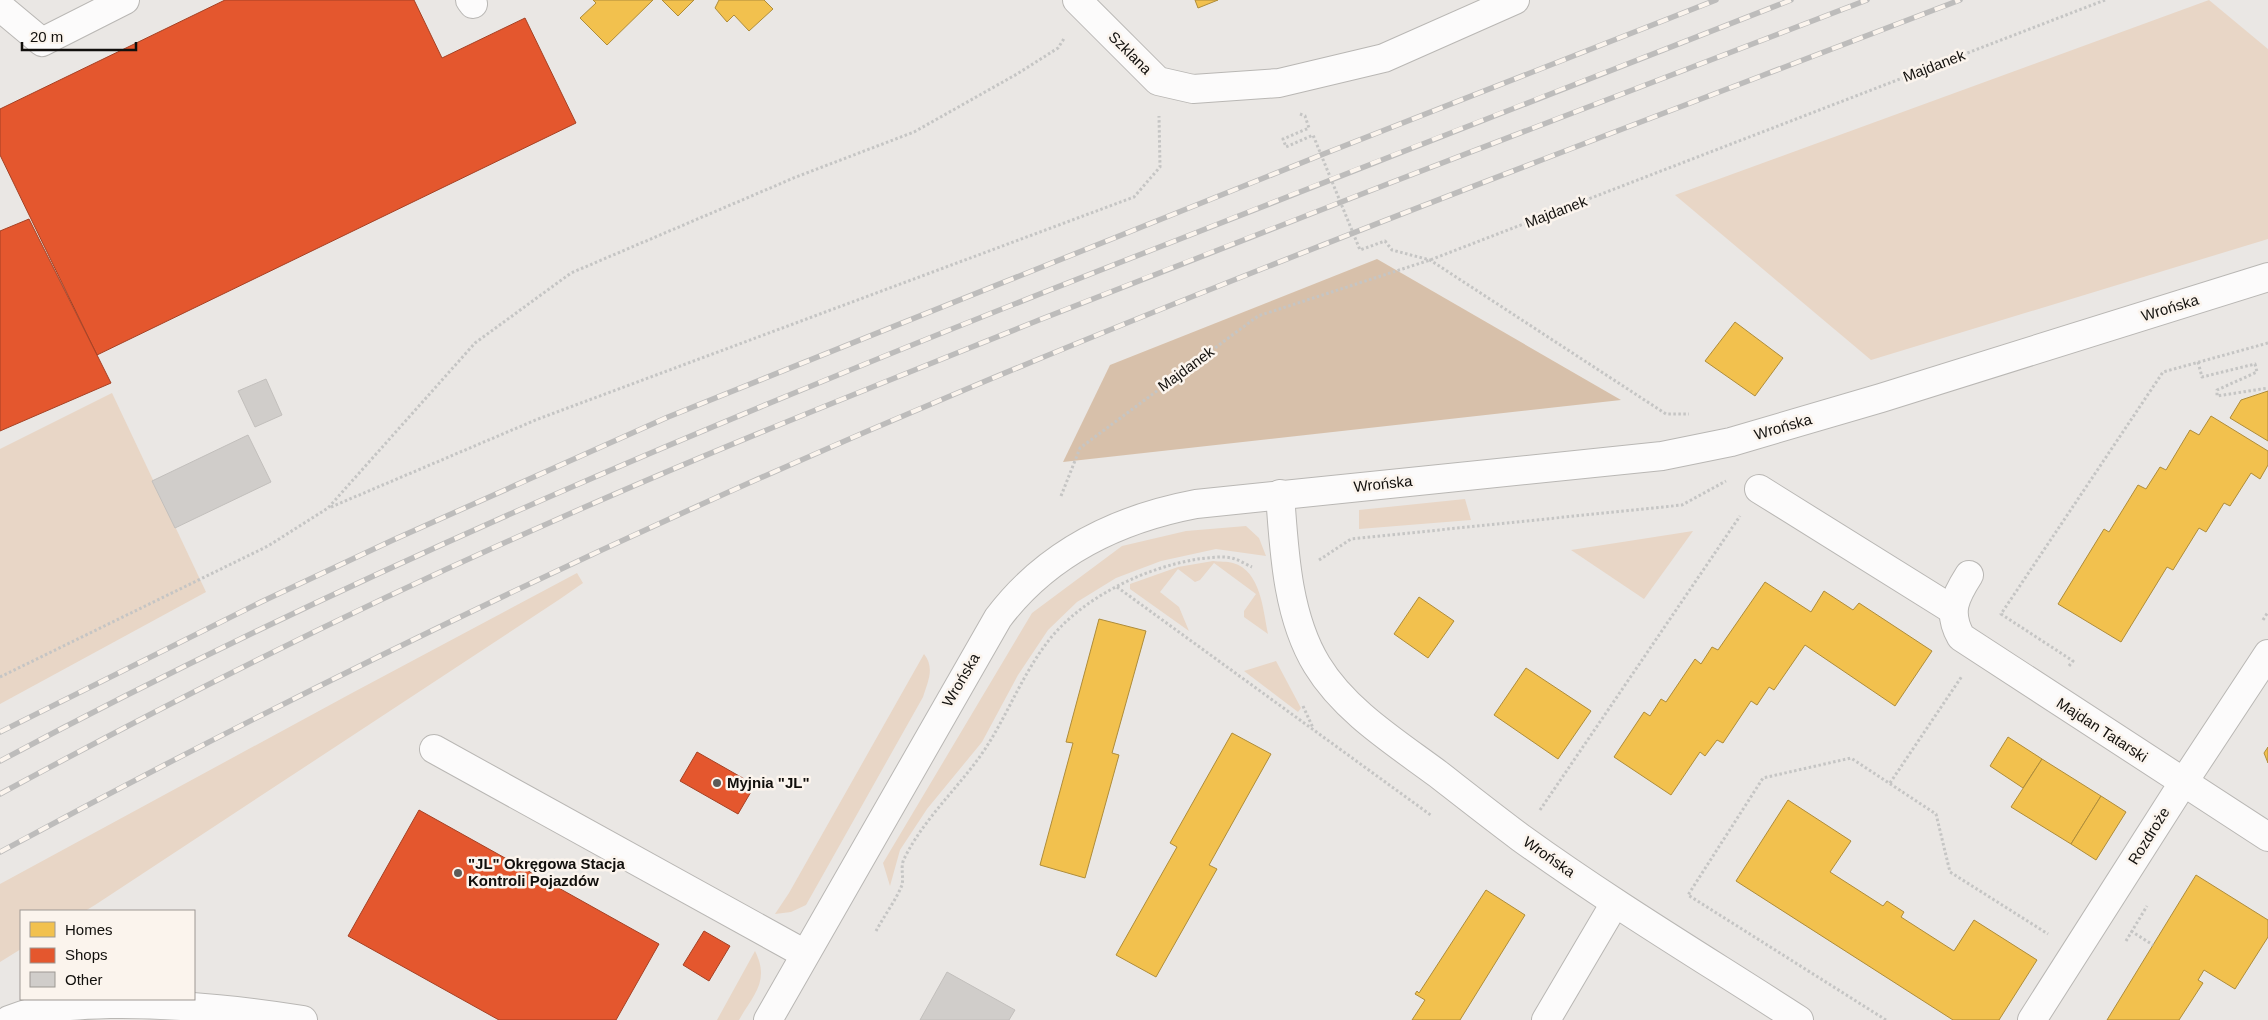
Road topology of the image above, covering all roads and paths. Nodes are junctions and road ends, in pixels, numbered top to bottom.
1 (125, 0) edge
2 (1515, 0) edge
3 (2105, 0) edge
4 (1081, 4) edge
5 (0, 7) edge
6 (1158, 81) junction
7 (1306, 116) dead end
8 (1430, 260) junction
9 (2268, 277) edge
10 (2268, 343) edge
11 (2198, 362) junction
12 (2268, 388) edge
13 (1695, 414) dead end
14 (1759, 489) junction
15 (1280, 494) junction
16 (1061, 496) dead end
17 (328, 508) junction
18 (1313, 564) dead end
19 (1260, 572) dead end
20 (1969, 575) dead end
21 (1117, 587) junction
22 (1953, 610) junction
23 (2268, 654) edge
24 (2068, 668) dead end
25 (1966, 670) dead end
26 (0, 677) edge
27 (434, 748) dead end
28 (1890, 783) junction
29 (2183, 783) junction
30 (1440, 822) dead end
31 (2268, 837) edge
32 (1521, 838) junction
33 (1615, 903) junction
34 (876, 931) dead end
35 (2076, 952) junction
36 (806, 954) junction
37 (9, 1020) edge
38 (303, 1020) edge
39 (768, 1020) edge
40 (1546, 1020) edge
41 (1799, 1020) edge
42 (1886, 1020) edge
43 (2032, 1020) edge

1 - 5 street
2 - 6 street, Szklana
3 - 8 path, Majdanek
4 - 6 street, Szklana
4 - 17 path
6 - 17 path
7 - 8 path
8 - 13 path
8 - 16 path, Majdanek
9 - 15 street, Wrońska
10 - 11 path
11 - 12 path
11 - 24 path
14 - 18 path
14 - 22 street
14 - 32 path
15 - 32 street, Wrońska
15 - 36 street, Wrońska
17 - 26 path
19 - 21 path
20 - 22 street
21 - 30 path
21 - 34 path
22 - 29 street, Majdan Tatarski
23 - 29 street, Rozdroże
25 - 28 path
27 - 36 street
28 - 35 path
28 - 42 path
29 - 31 street, Majdan Tatarski
29 - 35 street, Rozdroże
32 - 33 street, Wrońska
33 - 40 street
33 - 41 street, Wrońska
35 - 43 street, Rozdroże
36 - 39 street, Wrońska
37 - 38 street

